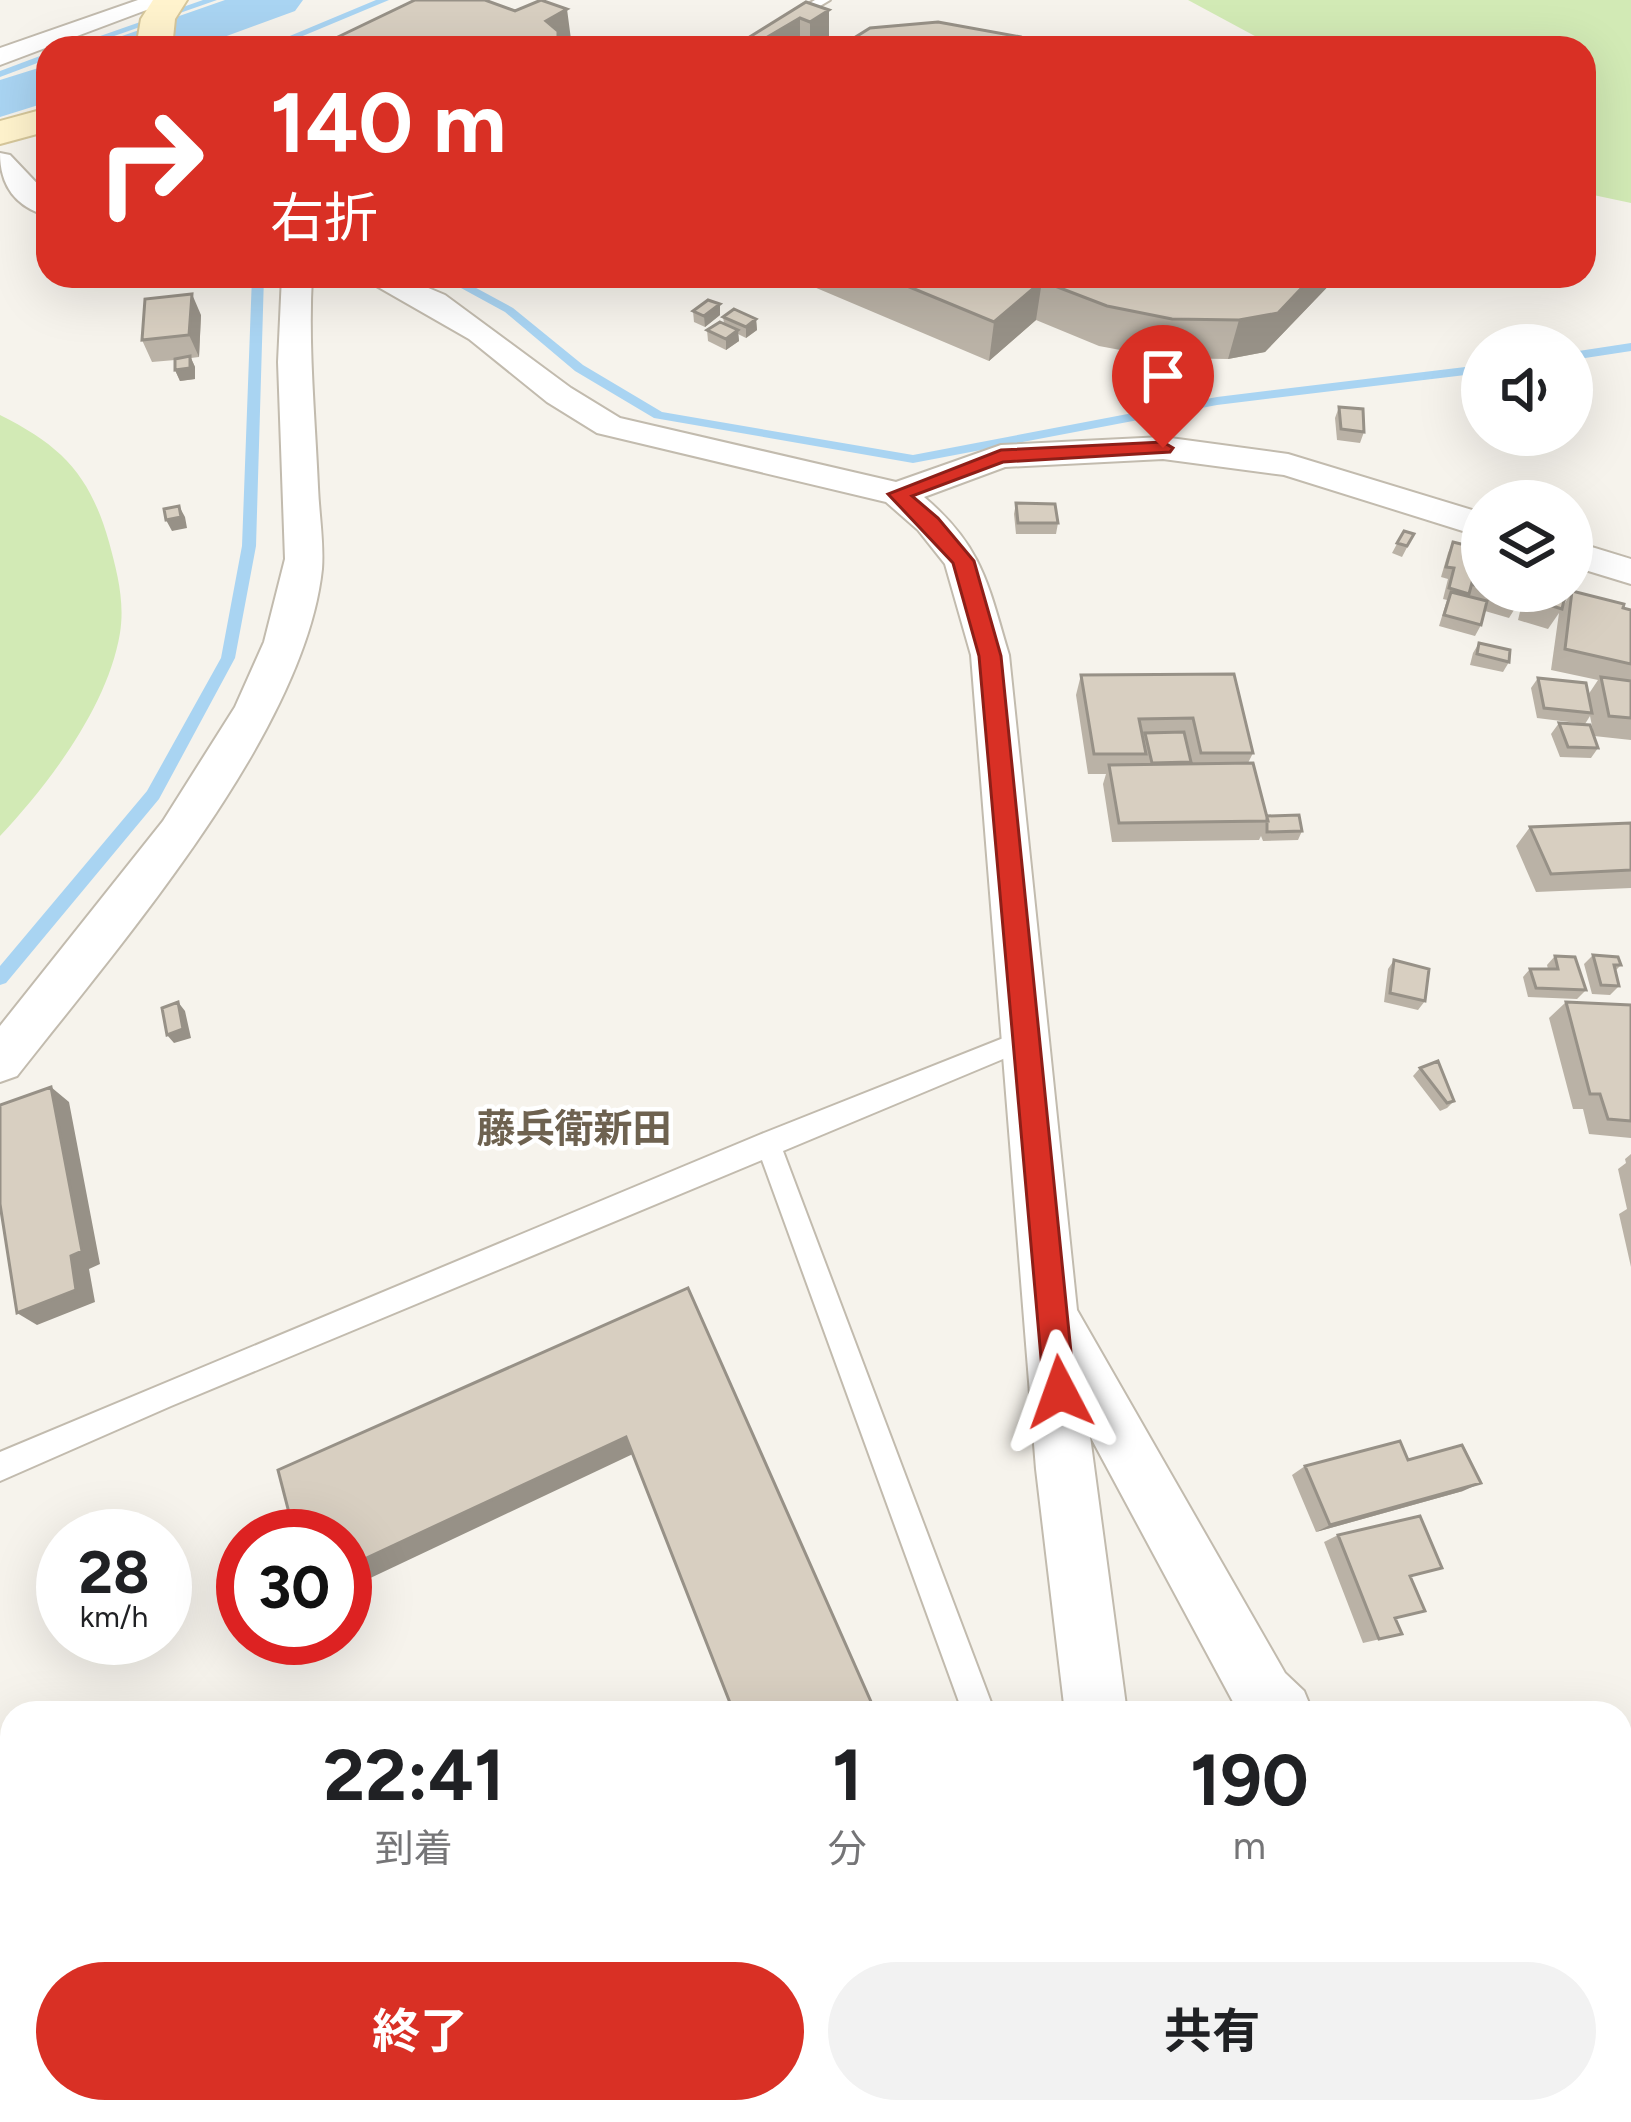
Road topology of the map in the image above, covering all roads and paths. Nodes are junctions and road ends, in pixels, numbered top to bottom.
1 (824, 0) edge
2 (166, 2) edge
3 (63, 36) edge
4 (157, 36) edge
5 (762, 36) edge
6 (36, 45) edge
7 (0, 57) edge
8 (36, 123) edge
9 (0, 134) edge
10 (0, 161) edge
11 (36, 200) edge
12 (296, 288) edge
13 (402, 288) edge
14 (910, 490) junction
15 (1461, 519) edge
16 (1593, 560) edge
17 (1631, 572) edge
18 (1026, 1039) junction
19 (0, 1061) edge
20 (768, 1143) junction
21 (1054, 1316) junction
22 (0, 1467) edge
23 (976, 1701) edge
24 (1095, 1701) edge
25 (1269, 1701) edge

1 - 5 lane
2 - 3 street
2 - 4 street
6 - 7 street
8 - 9 street
10 - 11 street
12 - 19 street
13 - 14 street
14 - 15 street
14 - 18 street
16 - 17 street
18 - 20 lane
18 - 21 street
20 - 22 lane
20 - 23 lane
21 - 24 street
21 - 25 street

